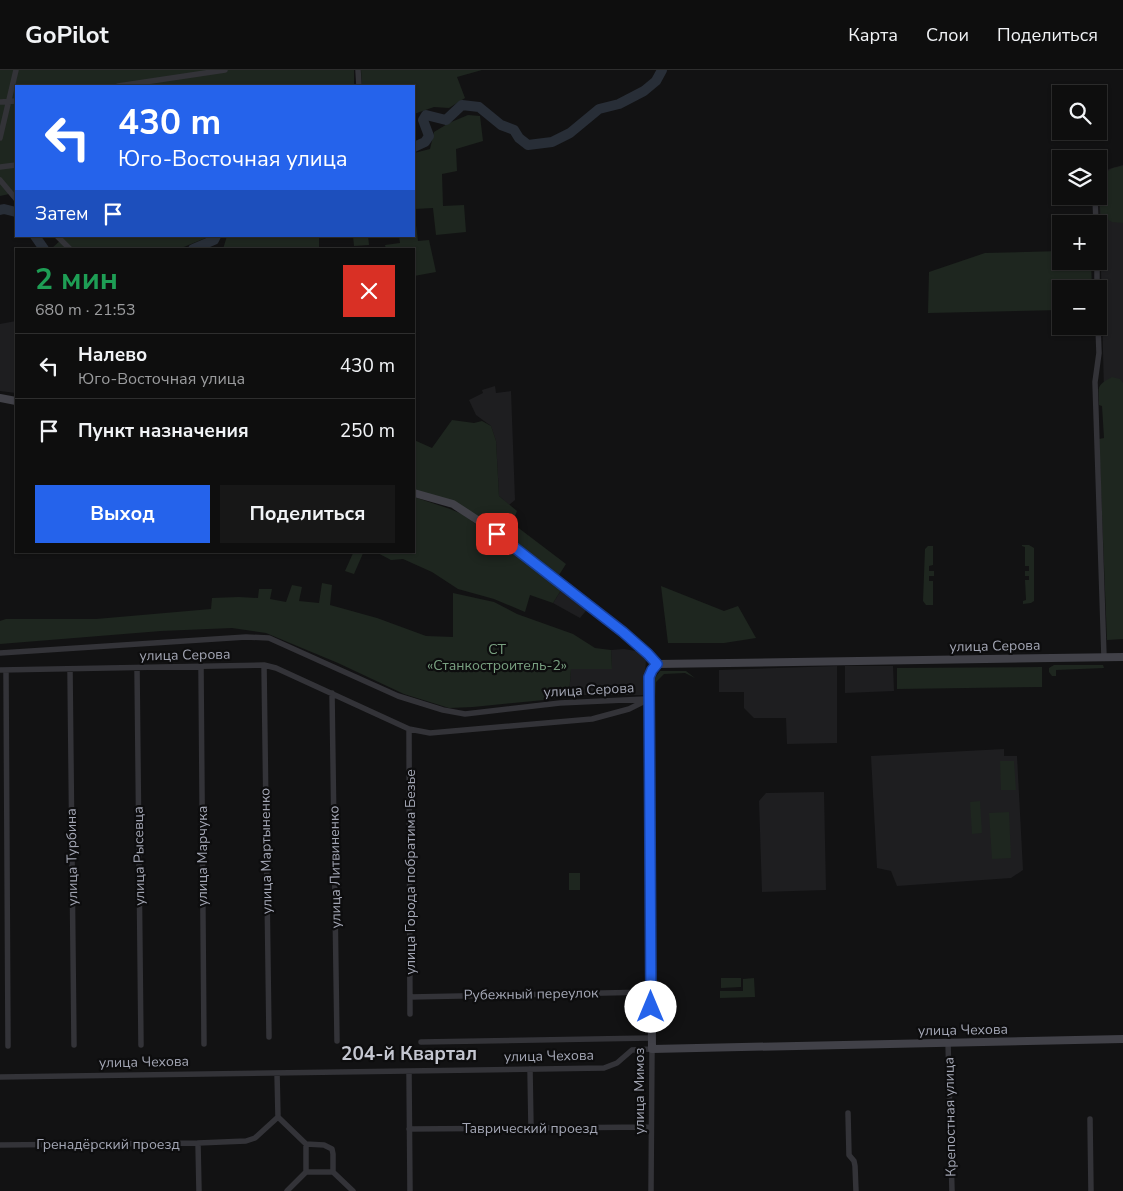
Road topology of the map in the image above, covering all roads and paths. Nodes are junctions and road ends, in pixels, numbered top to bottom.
1 (16, 70) edge
2 (226, 70) edge
3 (358, 70) edge
4 (125, 85) edge
5 (359, 85) edge
6 (13, 101) edge
7 (0, 102) edge
8 (0, 138) edge
9 (15, 165) edge
10 (0, 168) edge
11 (0, 180) edge
12 (15, 198) edge
13 (58, 237) edge
14 (69, 248) edge
15 (1098, 335) edge
16 (0, 398) edge
17 (15, 400) edge
18 (415, 493) edge
19 (0, 653) edge
20 (1104, 657) junction
21 (1123, 657) edge
22 (657, 664) junction
23 (264, 665) junction
24 (200, 667) junction
25 (137, 668) junction
26 (70, 669) junction
27 (3, 670) edge
28 (332, 693) junction
29 (648, 699) junction
30 (409, 729) junction
31 (651, 992) junction
32 (410, 997) junction
33 (410, 1014) dead end
34 (269, 1037) dead end
35 (651, 1038) junction
36 (1123, 1039) edge
37 (337, 1041) dead end
38 (422, 1042) dead end
39 (948, 1042) junction
40 (74, 1044) dead end
41 (141, 1044) dead end
42 (204, 1044) dead end
43 (8, 1046) dead end
44 (652, 1048) junction
45 (530, 1069) junction
46 (408, 1071) junction
47 (277, 1072) junction
48 (0, 1077) edge
49 (848, 1113) dead end
50 (278, 1117) junction
51 (1090, 1119) dead end
52 (651, 1127) junction
53 (531, 1128) junction
54 (409, 1129) junction
55 (198, 1143) junction
56 (306, 1144) junction
57 (0, 1145) edge
58 (306, 1172) junction
59 (333, 1172) junction
60 (199, 1191) edge
61 (288, 1191) edge
62 (352, 1191) edge
63 (410, 1191) edge
64 (651, 1191) edge
65 (856, 1191) edge
66 (952, 1191) edge
67 (1091, 1191) edge

1 - 6 street
2 - 4 street
3 - 5 street
6 - 7 street
6 - 8 street
9 - 10 street
11 - 12 street
13 - 14 street
15 - 20 street
16 - 17 street
18 - 22 street
19 - 29 street, улица Серова
20 - 21 street, улица Серова
20 - 22 street, улица Серова
22 - 29 street, улица Мимоз
23 - 24 street, улица Серова
23 - 28 street, улица Серова
23 - 34 street, улица Мартыненко
24 - 25 street, улица Серова
24 - 42 street, улица Марчука
25 - 26 street, улица Серова
25 - 41 street, улица Рысевца
26 - 27 street, улица Серова
26 - 40 street, улица Турбина
27 - 43 street
28 - 30 street, улица Серова
28 - 37 street, улица Литвиненко
29 - 30 street, улица Серова
29 - 31 street, улица Мимоз
30 - 32 street, улица Города побратима Безье
31 - 32 street, Рубежный переулок
31 - 35 street, улица Мимоз
32 - 33 street, улица Города побратима Безье
35 - 38 street
35 - 44 street, улица Мимоз
36 - 39 street, улица Чехова
39 - 44 street, улица Чехова
39 - 66 street, Крепостная улица
44 - 45 street, улица Чехова
44 - 52 street, улица Мимоз
45 - 46 street, улица Чехова
45 - 53 street
46 - 47 street, улица Чехова
46 - 54 street
47 - 48 street, улица Чехова
47 - 50 street
49 - 65 street
50 - 55 street
50 - 56 street
51 - 67 street
52 - 53 street, Таврический проезд
52 - 64 street, улица Мимоз
53 - 54 street, Таврический проезд
54 - 63 street
55 - 57 street, Гренадёрский проезд
55 - 60 street, Гренадёрский проезд
56 - 58 street
56 - 59 street
58 - 59 street
58 - 61 street
59 - 62 street

